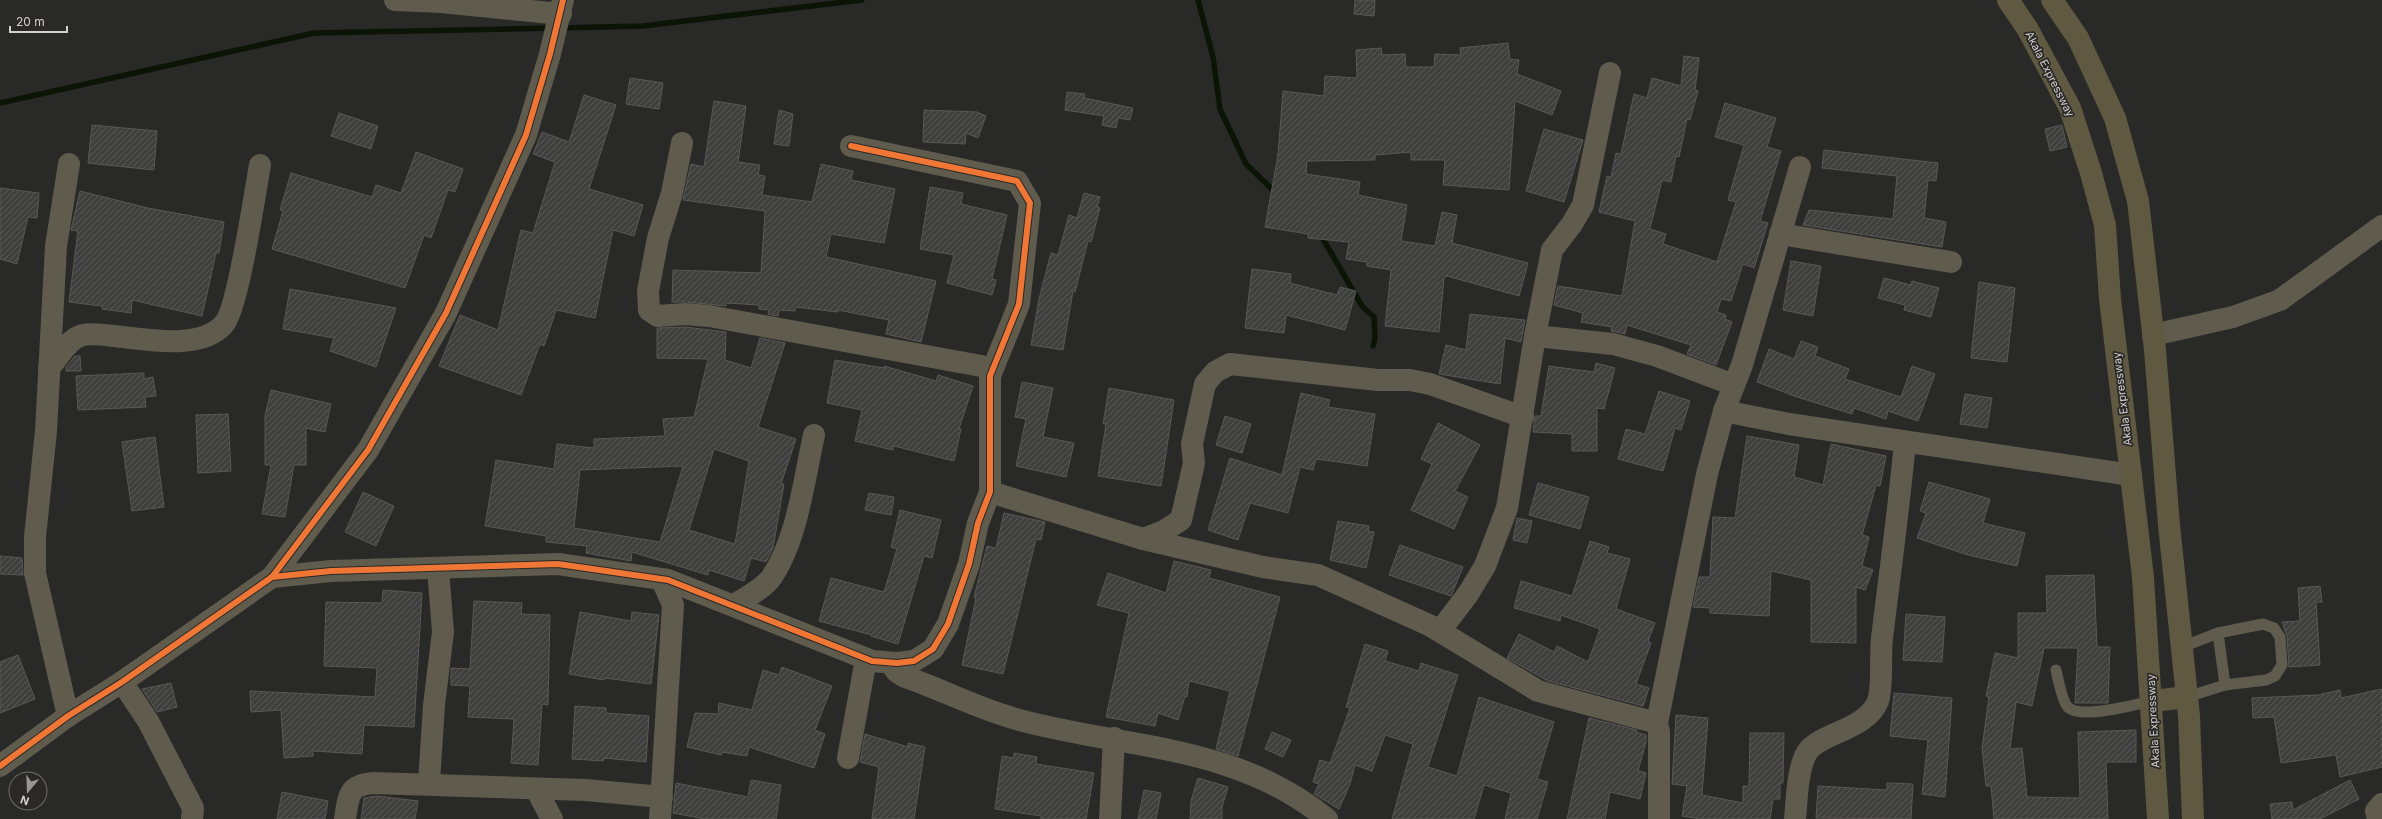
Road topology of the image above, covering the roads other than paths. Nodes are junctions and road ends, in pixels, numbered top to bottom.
1 (395, 0) edge
2 (2008, 0) edge
3 (2052, 0) edge
4 (562, 7) edge
5 (1610, 73) dead end
6 (682, 143) dead end
7 (851, 146) dead end
8 (69, 164) dead end
9 (260, 165) dead end
10 (1800, 166) dead end
11 (2382, 226) edge
12 (1780, 234) junction
13 (1951, 262) dead end
14 (2153, 335) junction
15 (1535, 336) junction
16 (49, 368) junction
17 (992, 368) junction
18 (1734, 385) junction
19 (1724, 411) junction
20 (1523, 417) junction
21 (814, 435) dead end
22 (1905, 442) junction
23 (2131, 475) junction
24 (990, 492) junction
25 (1143, 538) junction
26 (438, 569) junction
27 (272, 578) junction
28 (662, 580) junction
29 (687, 588) junction
30 (673, 605) junction
31 (734, 606) junction
32 (1440, 631) junction
33 (2218, 633) junction
34 (2182, 647) junction
35 (928, 652) junction
36 (866, 659) junction
37 (891, 663) junction
38 (2056, 670) dead end
39 (122, 682) junction
40 (925, 684) junction
41 (2225, 685) junction
42 (2187, 697) junction
43 (2152, 701) junction
44 (68, 716) junction
45 (1657, 723) junction
46 (1114, 738) junction
47 (848, 758) dead end
48 (0, 766) edge
49 (429, 783) junction
50 (536, 789) junction
51 (662, 797) junction
52 (2382, 804) edge
53 (192, 819) edge
54 (345, 819) edge
55 (552, 819) edge
56 (660, 819) edge
57 (1110, 819) edge
58 (1327, 819) edge
59 (1659, 819) edge
60 (1794, 819) edge
61 (2158, 819) edge
62 (2193, 819) edge
63 (2378, 819) edge

1 - 4 street
2 - 23 main road, Akala Expressway
3 - 14 main road
4 - 27 street
5 - 15 street
6 - 17 street
7 - 17 street
8 - 16 street
9 - 16 street
10 - 12 street
11 - 14 street
12 - 13 street
12 - 18 street
14 - 34 main road
15 - 18 street
15 - 20 street
16 - 44 street
17 - 24 street
18 - 19 street
19 - 22 street
19 - 45 street
20 - 25 street
20 - 32 street
21 - 31 street
22 - 23 street
22 - 60 street
23 - 43 main road, Akala Expressway
24 - 25 street
24 - 35 street
25 - 32 street
26 - 27 street
26 - 28 street
26 - 49 street
27 - 39 street
28 - 29 street
28 - 30 street
29 - 30 street
29 - 31 street
30 - 51 street
31 - 36 street
32 - 45 street
33 - 34 lane
33 - 41 lane
33 - 41 lane
34 - 42 main road
35 - 37 street
35 - 40 street
36 - 37 street
36 - 47 street
37 - 40 street
38 - 43 lane
39 - 44 street
39 - 53 street
40 - 46 street
41 - 42 lane
42 - 43 main road
42 - 62 main road
43 - 61 main road, Akala Expressway
44 - 48 street
45 - 59 street
46 - 57 street
46 - 58 street
49 - 50 street
49 - 54 street
50 - 51 street
50 - 55 street
51 - 56 street
52 - 63 street

